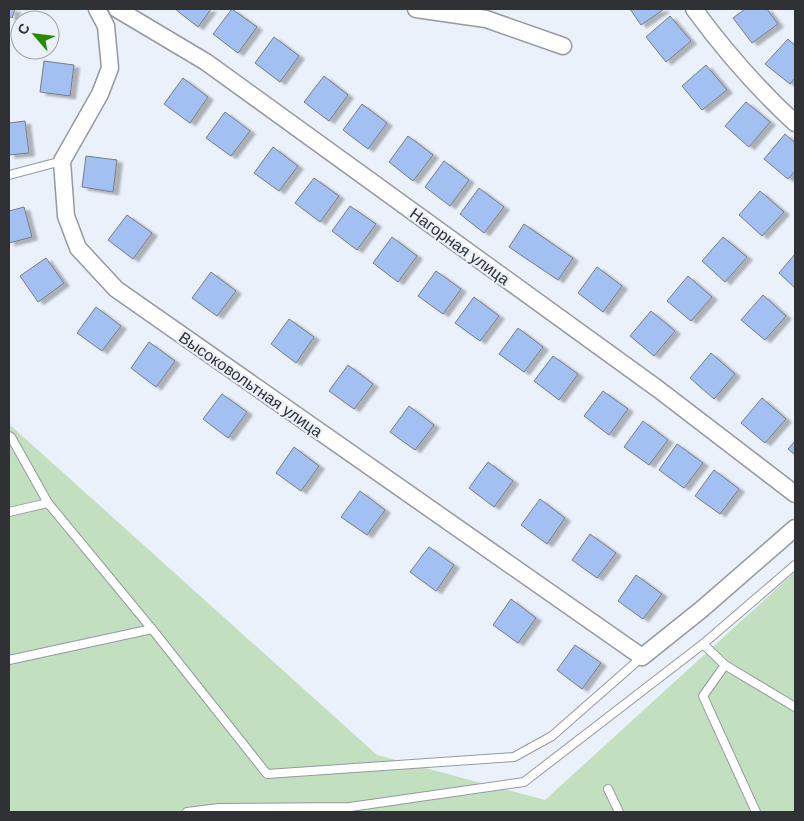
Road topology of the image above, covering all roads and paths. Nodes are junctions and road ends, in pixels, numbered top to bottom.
1 (97, 9) edge
2 (117, 9) edge
3 (416, 9) edge
4 (694, 9) edge
5 (563, 46) dead end
6 (795, 123) edge
7 (62, 161) junction
8 (9, 175) edge
9 (9, 436) edge
10 (795, 494) edge
11 (48, 503) junction
12 (9, 512) edge
13 (795, 528) edge
14 (795, 565) edge
15 (152, 629) junction
16 (704, 644) junction
17 (642, 657) junction
18 (9, 660) edge
19 (725, 665) junction
20 (795, 707) edge
21 (608, 789) dead end
22 (351, 809) edge
23 (220, 810) edge
24 (187, 812) edge
25 (619, 812) edge
26 (756, 812) edge

1 - 7 street
2 - 10 street, Нагорная улица
3 - 5 street
4 - 6 street
7 - 8 lane
7 - 17 street, Высоковольтная улица
9 - 11 lane
11 - 12 lane
11 - 15 lane
13 - 17 street
14 - 16 lane
15 - 17 lane
15 - 18 lane
16 - 19 lane
16 - 22 lane
19 - 20 lane
19 - 26 lane
21 - 25 lane
22 - 23 lane
23 - 24 lane

